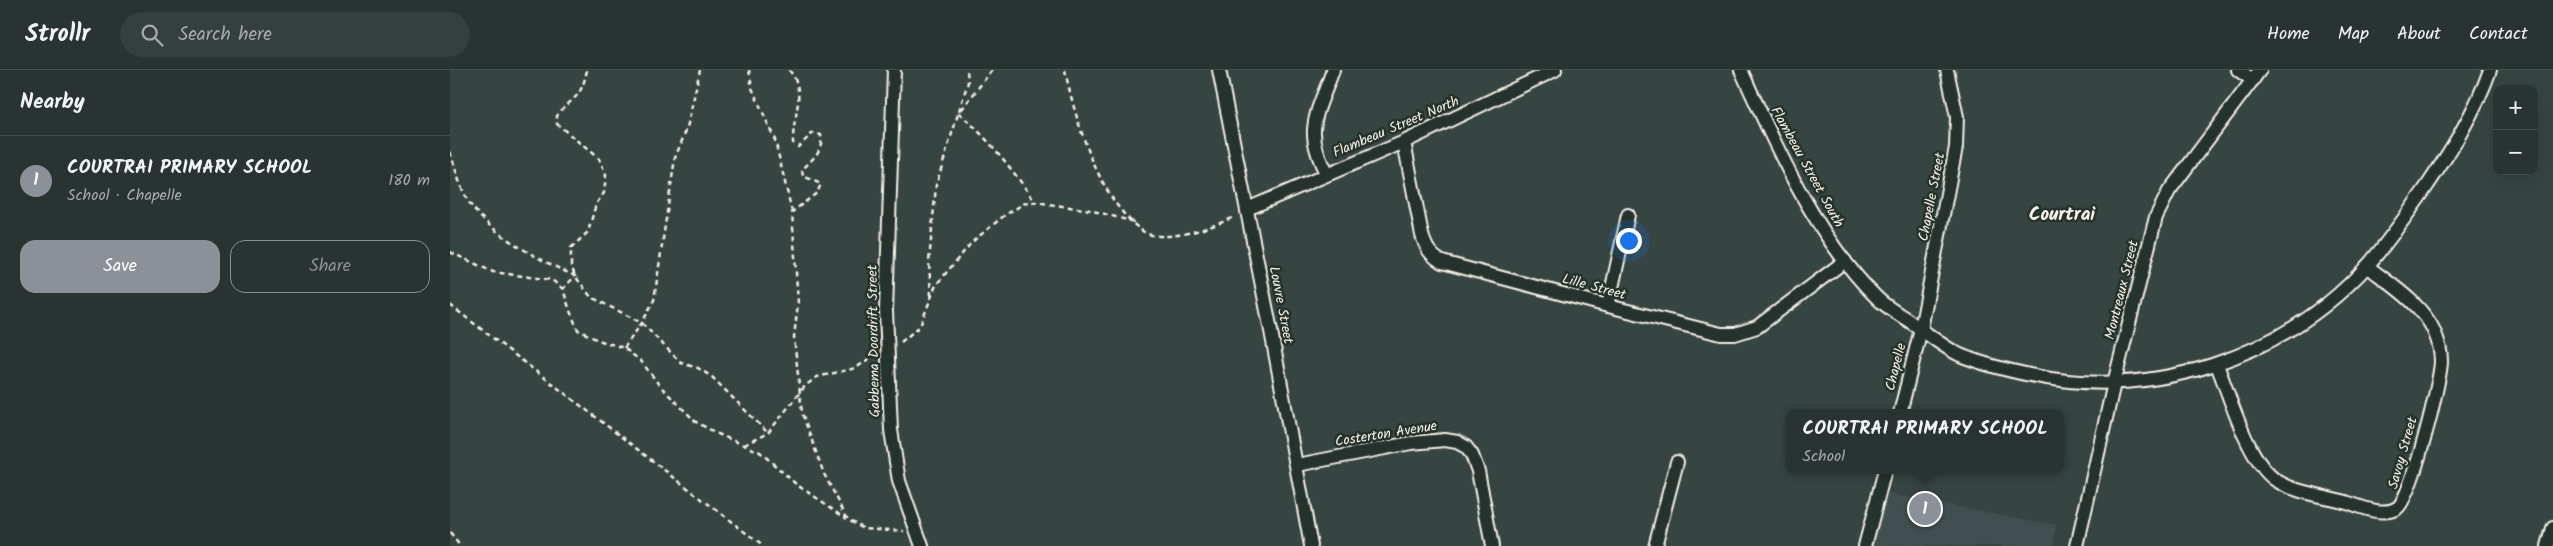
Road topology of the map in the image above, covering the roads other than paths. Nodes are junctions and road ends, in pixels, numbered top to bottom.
1 (894, 70) edge
2 (1219, 70) edge
3 (1333, 70) edge
4 (1555, 70) edge
5 (1741, 70) edge
6 (1947, 70) edge
7 (2238, 70) edge
8 (2490, 70) edge
9 (2256, 75) edge
10 (1404, 142) junction
11 (1326, 174) junction
12 (1247, 208) junction
13 (1628, 215) dead end
14 (1845, 261) junction
15 (2367, 266) junction
16 (1608, 306) junction
17 (1921, 329) junction
18 (2217, 365) junction
19 (2114, 383) junction
20 (1901, 409) edge
21 (1677, 462) dead end
22 (1296, 465) junction
23 (1884, 474) edge
24 (2553, 528) edge
25 (922, 546) edge
26 (1311, 546) edge
27 (1492, 546) edge
28 (1654, 546) edge
29 (1865, 546) edge
30 (2077, 546) edge
31 (2548, 546) edge

1 - 25 street, Gabbema Doordrift Street
2 - 12 street, Louvre Street
3 - 11 street
4 - 10 street, Flambeau Street North
5 - 14 street, Flambeau Street South
6 - 17 street, Chapelle Street
7 - 9 street
8 - 15 street, Flambeau Street South
9 - 19 street, Montreaux Street
10 - 11 street, Flambeau Street North
10 - 16 street, Lille Street
11 - 12 street, Flambeau Street North
12 - 22 street, Louvre Street
13 - 16 street
14 - 16 street, Lille Street
14 - 17 street, Flambeau Street South
15 - 18 street, Flambeau Street South
15 - 18 street, Savoy Street
17 - 19 street, Flambeau Street South
17 - 20 street, Chapelle
18 - 19 street, Flambeau Street South
19 - 30 street, Montreaux Street
21 - 28 street
22 - 26 street, Louvre Street
22 - 27 street, Costerton Avenue
23 - 29 street
24 - 31 street

